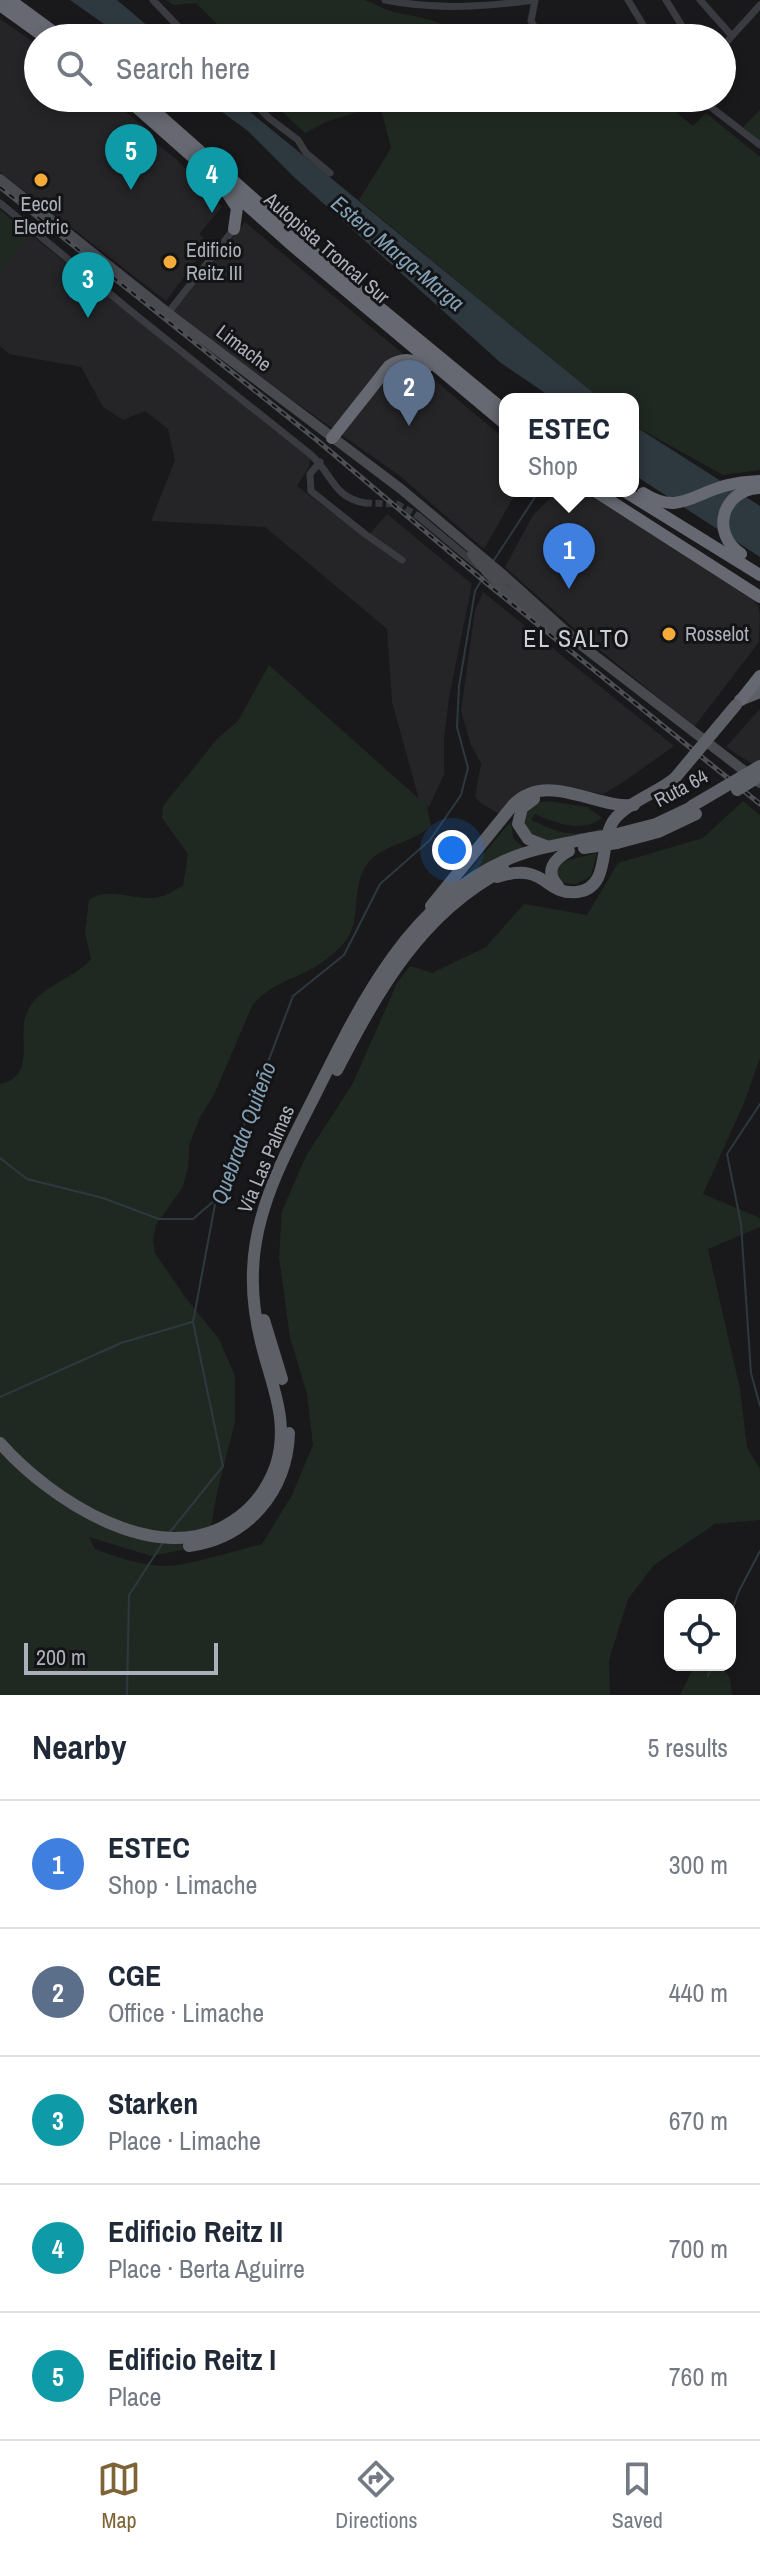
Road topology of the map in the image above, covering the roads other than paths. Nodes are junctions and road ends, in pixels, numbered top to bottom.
1 (10, 0) edge
2 (153, 0) edge
3 (385, 0) edge
4 (535, 0) edge
5 (641, 0) edge
6 (666, 0) edge
7 (700, 0) edge
8 (630, 3) edge
9 (759, 3) edge
10 (0, 5) edge
11 (26, 24) edge
12 (43, 24) edge
13 (176, 24) edge
14 (533, 24) edge
15 (643, 24) edge
16 (681, 24) edge
17 (721, 24) edge
18 (736, 31) edge
19 (142, 112) edge
20 (156, 112) edge
21 (263, 112) edge
22 (717, 112) edge
23 (760, 145) edge
24 (210, 171) junction
25 (330, 173) dead end
26 (0, 179) edge
27 (0, 203) edge
28 (234, 229) joint
29 (168, 313) junction
30 (448, 377) junction
31 (499, 405) edge
32 (499, 419) edge
33 (332, 438) junction
34 (320, 462) junction
35 (757, 484) edge
36 (639, 491) edge
37 (604, 497) edge
38 (613, 497) edge
39 (634, 497) edge
40 (365, 503) tunnel mouth
41 (418, 516) tunnel mouth
42 (402, 560) dead end
43 (482, 566) junction
44 (760, 567) edge
45 (760, 575) edge
46 (760, 588) edge
47 (760, 597) edge
48 (760, 676) edge
49 (760, 692) edge
50 (738, 702) junction
51 (759, 779) edge
52 (634, 805) junction
53 (616, 829) junction
54 (588, 843) junction
55 (549, 847) junction
56 (569, 851) junction
57 (486, 880) junction
58 (564, 890) junction
59 (412, 933) junction
60 (0, 1443) edge
61 (0, 1454) edge
62 (81, 1511) junction
63 (178, 1543) junction

1 - 12 highway
2 - 13 street
3 - 4 street
4 - 14 street
5 - 8 street
6 - 16 street
7 - 17 street
8 - 15 street
9 - 18 street
10 - 11 highway
19 - 24 highway, Autopista Troncal Sur
20 - 31 highway, Autopista Troncal Sur
21 - 25 street
22 - 23 street
24 - 28 highway
24 - 30 highway, Autopista Troncal Sur
26 - 29 main road, Limache
27 - 34 street, Limache
28 - 29 street
29 - 33 main road, Limache
30 - 32 highway, Autopista Troncal Sur
30 - 33 highway
33 - 43 main road, Limache
34 - 40 street, Limache
34 - 42 street
35 - 36 highway
35 - 44 highway
37 - 47 highway
38 - 46 highway
39 - 45 highway
41 - 43 street, Limache
43 - 51 main road, Limache
48 - 50 highway
49 - 50 highway
50 - 52 highway, bridge
51 - 53 highway, Ruta 64, bridge
52 - 53 highway
52 - 59 highway
53 - 54 highway, Vía Las Palmas, bridge
53 - 55 highway
53 - 58 highway
54 - 55 highway, Vía Las Palmas
54 - 56 highway, Vía Las Palmas
55 - 59 highway, Vía Las Palmas
56 - 57 highway, Vía Las Palmas
56 - 58 highway
57 - 58 highway
57 - 63 highway, Vía Las Palmas
59 - 63 highway, Vía Las Palmas
60 - 62 highway, Vía Las Palmas
61 - 62 highway, Vía Las Palmas
62 - 63 highway, Vía Las Palmas

